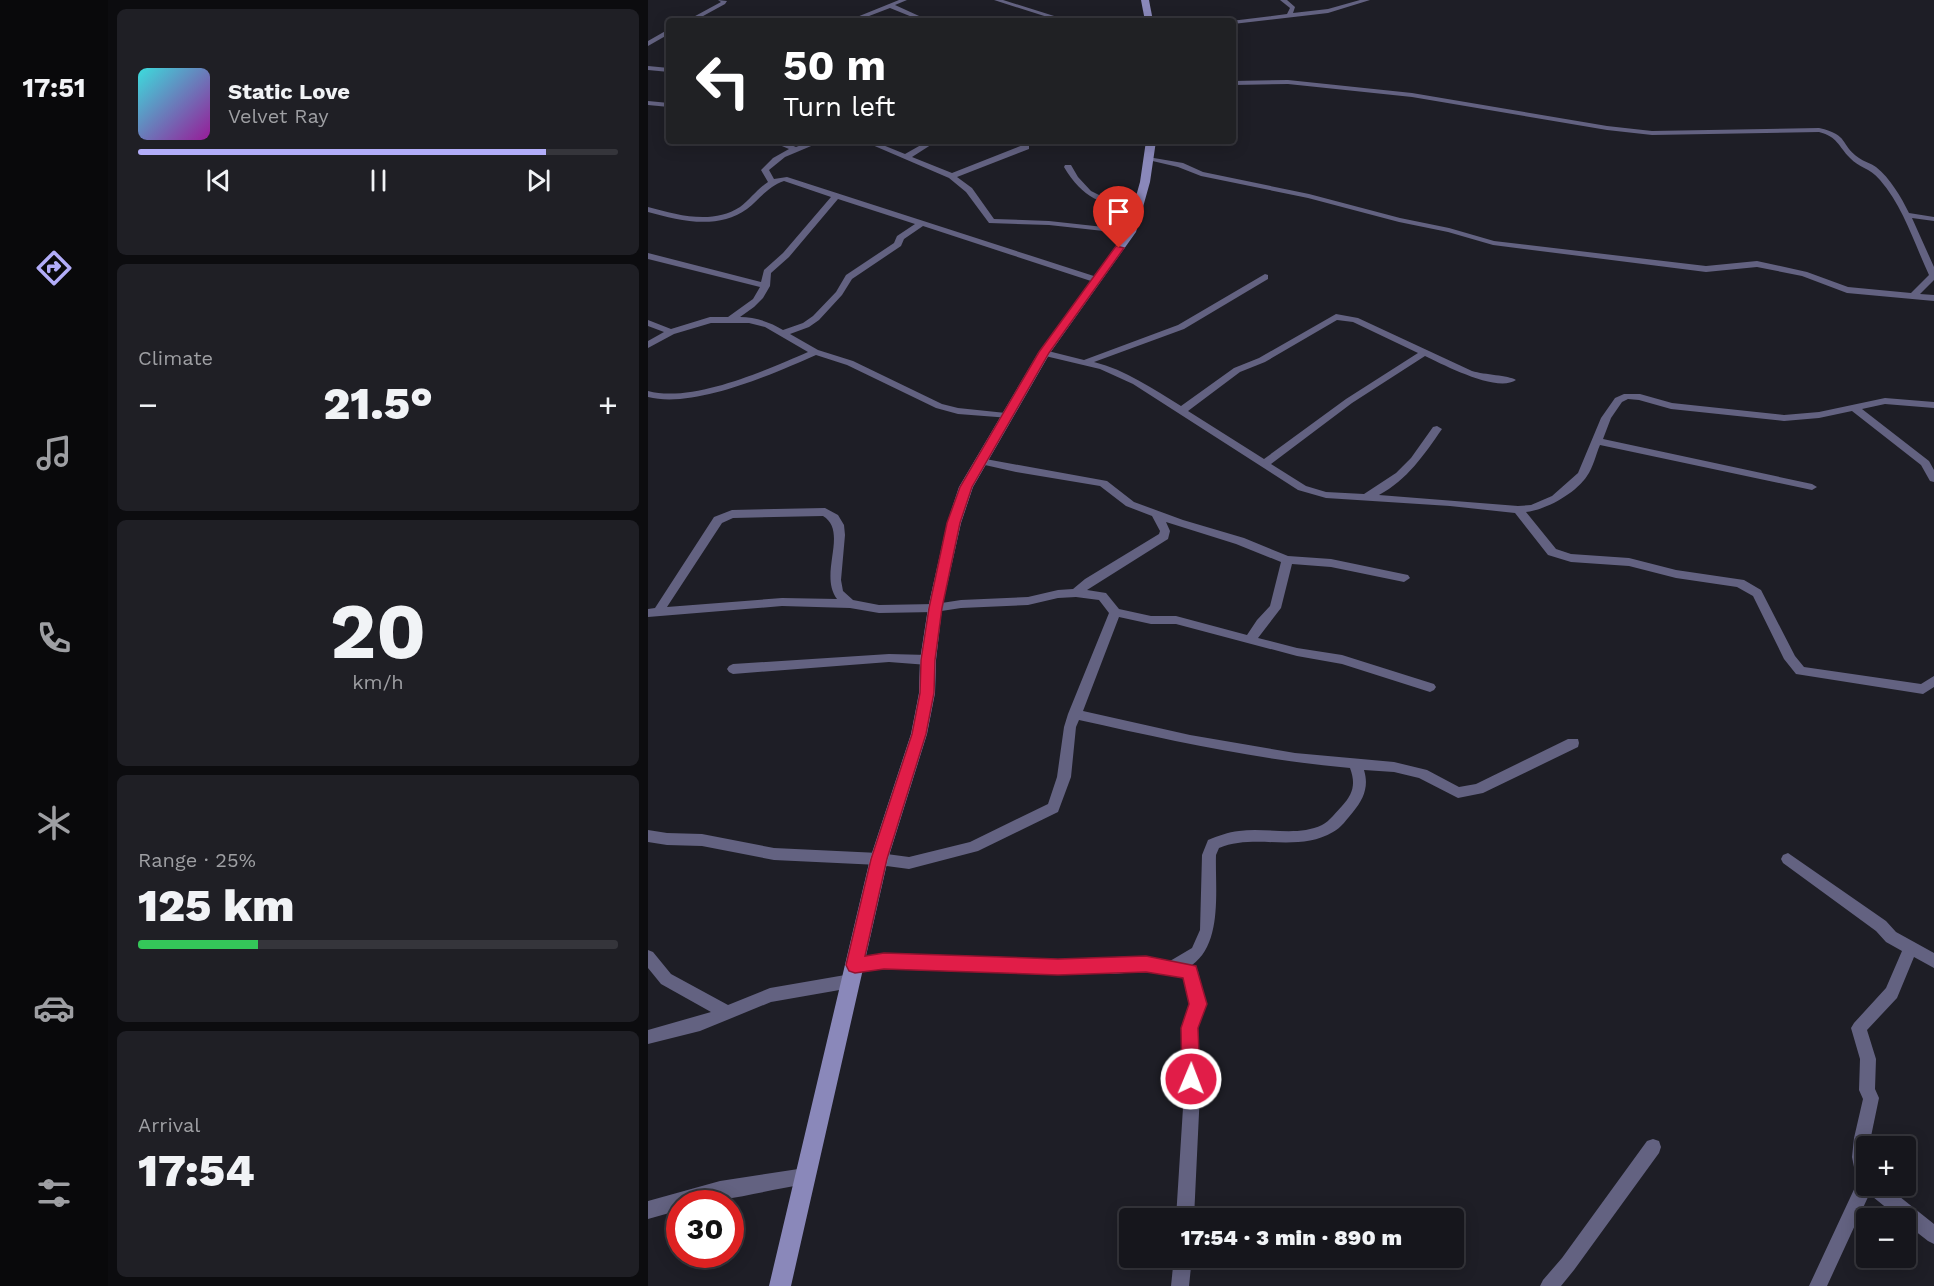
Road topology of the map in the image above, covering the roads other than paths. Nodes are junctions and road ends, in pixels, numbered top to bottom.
1 (721, 0) edge
2 (900, 0) edge
3 (997, 0) edge
4 (1145, 0) edge
5 (1283, 0) edge
6 (1367, 0) edge
7 (889, 5) junction
8 (1289, 15) junction
9 (695, 18) edge
10 (857, 18) edge
11 (920, 18) edge
12 (1057, 18) edge
13 (1148, 18) edge
14 (1236, 22) edge
15 (666, 33) edge
16 (648, 44) edge
17 (648, 68) edge
18 (666, 70) edge
19 (1236, 83) edge
20 (648, 103) edge
21 (666, 105) edge
22 (782, 144) edge
23 (810, 144) edge
24 (874, 144) edge
25 (928, 144) edge
26 (1150, 144) edge
27 (1026, 147) dead end
28 (795, 149) junction
29 (906, 157) junction
30 (1148, 159) junction
31 (1068, 167) dead end
32 (952, 176) junction
33 (772, 182) junction
34 (835, 197) junction
35 (648, 209) edge
36 (1136, 210) junction
37 (1908, 215) junction
38 (1934, 219) edge
39 (921, 224) junction
40 (1131, 232) junction
41 (648, 256) edge
42 (1265, 277) dead end
43 (1097, 280) junction
44 (766, 286) junction
45 (1914, 295) junction
46 (1934, 298) edge
47 (731, 319) junction
48 (648, 323) edge
49 (671, 332) junction
50 (783, 333) junction
51 (648, 345) edge
52 (815, 352) junction
53 (1044, 352) junction
54 (1424, 353) junction
55 (1082, 363) junction
56 (1511, 380) dead end
57 (648, 394) edge
58 (1934, 405) edge
59 (1853, 407) junction
60 (1182, 410) junction
61 (1006, 416) junction
62 (1437, 429) dead end
63 (1598, 441) junction
64 (980, 461) junction
65 (1265, 463) junction
66 (1934, 479) edge
67 (1812, 488) dead end
68 (1366, 498) junction
69 (1518, 510) junction
70 (1156, 514) junction
71 (1191, 526) junction
72 (1164, 536) junction
73 (1287, 560) junction
74 (1404, 578) dead end
75 (1076, 592) junction
76 (850, 604) junction
77 (935, 608) junction
78 (654, 612) edge
79 (1115, 612) junction
80 (1250, 640) junction
81 (928, 660) junction
82 (733, 669) dead end
83 (1934, 681) edge
84 (1430, 687) dead end
85 (1074, 714) junction
86 (1573, 743) dead end
87 (1355, 764) junction
88 (648, 836) edge
89 (879, 859) junction
90 (1788, 859) dead end
91 (1910, 948) junction
92 (648, 957) edge
93 (1934, 962) edge
94 (855, 965) junction
95 (1168, 968) junction
96 (851, 981) junction
97 (727, 1013) junction
98 (648, 1037) edge
99 (1863, 1136) edge
100 (1653, 1147) dead end
101 (805, 1176) junction
102 (1860, 1196) edge
103 (1887, 1196) edge
104 (1186, 1208) edge
105 (648, 1210) edge
106 (1934, 1235) edge
107 (1182, 1268) edge
108 (780, 1286) edge
109 (1180, 1286) edge
110 (1549, 1286) edge
111 (1818, 1286) edge

1 - 9 street
2 - 7 street
3 - 12 street
4 - 13 street
5 - 8 street
6 - 8 street
7 - 10 street
7 - 11 street
8 - 14 street
15 - 16 street
17 - 18 street
19 - 37 street
20 - 21 street
22 - 28 street
23 - 28 street
24 - 29 street
25 - 29 street
26 - 30 street
27 - 32 street
28 - 33 street
29 - 32 street
30 - 36 street
30 - 45 street
31 - 36 street
32 - 40 street
33 - 34 street
33 - 35 street
34 - 39 street
34 - 44 street
36 - 40 street
37 - 38 street
37 - 45 street
39 - 43 street
39 - 50 street
40 - 43 street
41 - 44 street
42 - 55 street
43 - 53 street
44 - 47 street
45 - 46 street
47 - 49 street
47 - 50 street
48 - 49 street
49 - 51 street
50 - 52 street
52 - 57 street
52 - 61 street
53 - 55 street
53 - 61 street
54 - 56 street
54 - 60 street
54 - 65 street
55 - 60 street
58 - 59 street
59 - 63 street
59 - 66 street
60 - 65 street
61 - 64 street
62 - 68 street
63 - 67 street
63 - 69 street
64 - 70 street
64 - 77 street
65 - 68 street
68 - 69 street
69 - 83 street
70 - 71 street
70 - 72 street
71 - 72 street
71 - 73 street
72 - 75 street
73 - 74 street
73 - 80 street
75 - 77 street
75 - 79 street
76 - 77 street
76 - 78 street
76 - 78 street
77 - 81 street
79 - 80 street
79 - 85 street
80 - 84 street
81 - 82 street
81 - 89 street
85 - 87 street
85 - 89 street
86 - 87 street
87 - 95 street
88 - 89 street
89 - 94 street
90 - 91 street
91 - 93 street
91 - 99 street
92 - 97 street
94 - 95 street
94 - 96 street
95 - 104 street
96 - 97 street
96 - 101 street
97 - 98 street
100 - 110 street
101 - 105 street
101 - 108 street
102 - 111 street
103 - 106 street
107 - 109 street

